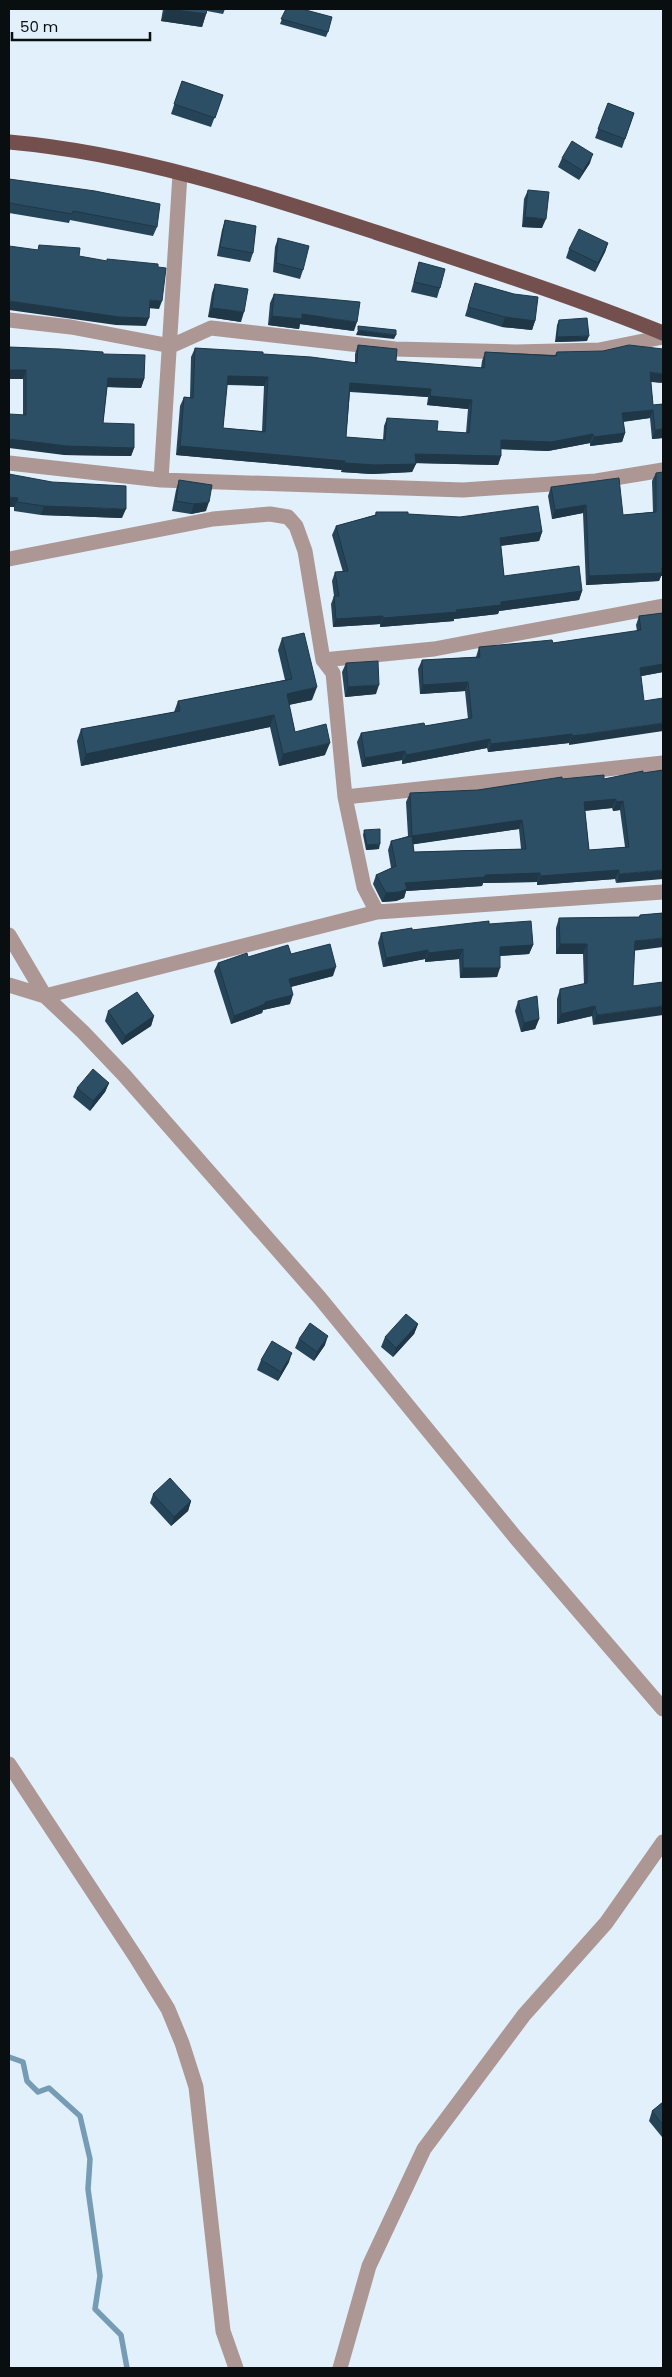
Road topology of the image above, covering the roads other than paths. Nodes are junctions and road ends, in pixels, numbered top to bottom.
1 (9, 142) edge
2 (180, 174) junction
3 (9, 320) edge
4 (663, 335) edge
5 (171, 346) junction
6 (9, 462) edge
7 (663, 470) edge
8 (161, 480) junction
9 (9, 559) edge
10 (663, 606) edge
11 (323, 660) junction
12 (663, 763) edge
13 (345, 797) junction
14 (663, 892) edge
15 (377, 912) junction
16 (9, 935) edge
17 (9, 985) edge
18 (45, 996) junction
19 (663, 1709) edge
20 (9, 1764) edge
21 (663, 1842) edge
22 (236, 2368) edge
23 (340, 2368) edge

1 - 2 main road
2 - 4 main road
2 - 5 street
3 - 5 street
4 - 5 street
5 - 8 street
6 - 8 street
7 - 8 street
9 - 11 street
10 - 11 street
11 - 13 street
12 - 13 street
13 - 15 street
14 - 15 street
15 - 18 street
16 - 18 street
17 - 18 street
18 - 19 street
20 - 22 street
21 - 23 street

